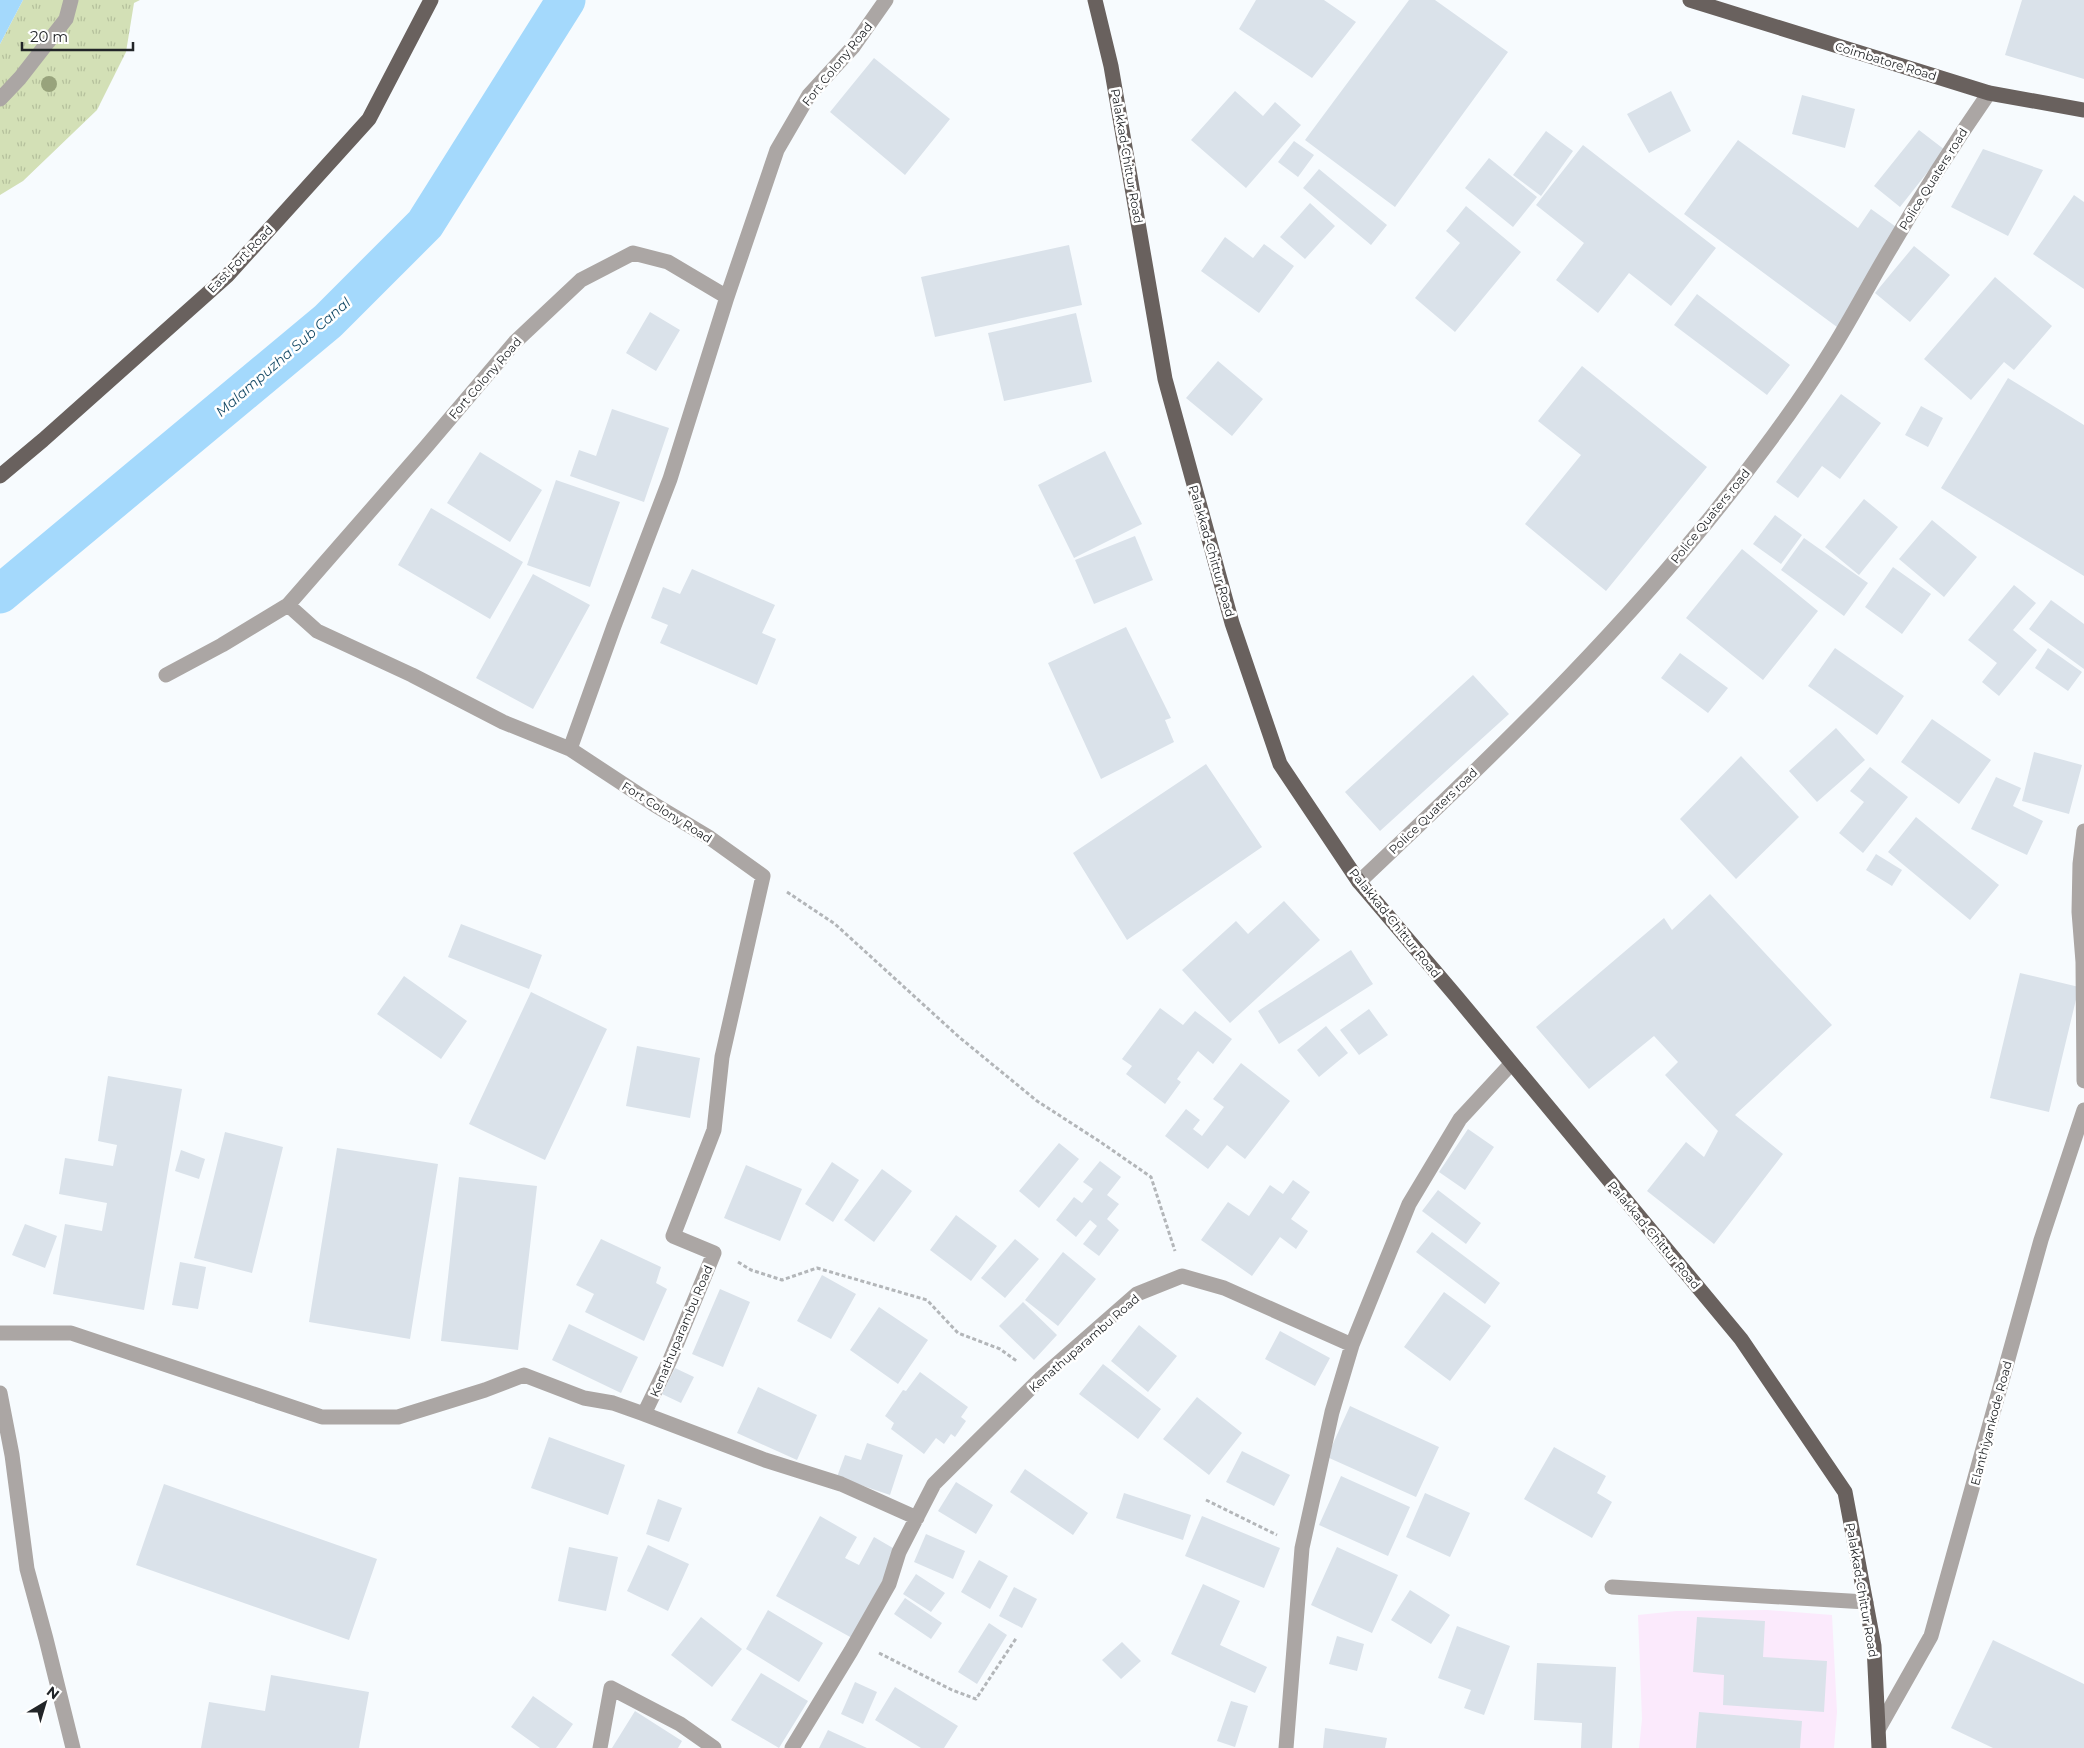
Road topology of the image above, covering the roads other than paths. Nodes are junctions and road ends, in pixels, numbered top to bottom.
1 (71, 0) edge
2 (430, 0) edge
3 (886, 0) edge
4 (1094, 0) edge
5 (1690, 0) edge
6 (1989, 93) junction
7 (0, 99) edge
8 (2084, 110) edge
9 (727, 297) junction
10 (0, 476) edge
11 (288, 605) junction
12 (166, 675) dead end
13 (570, 749) junction
14 (2084, 831) edge
15 (763, 876) joint
16 (1359, 882) junction
17 (2084, 963) edge
18 (1511, 1064) junction
19 (2084, 1081) edge
20 (2084, 1110) edge
21 (0, 1333) edge
22 (1352, 1345) junction
23 (0, 1393) edge
24 (644, 1414) junction
25 (917, 1518) junction
26 (1612, 1587) dead end
27 (1866, 1602) junction
28 (1879, 1728) junction
29 (73, 1748) edge
30 (600, 1748) edge
31 (714, 1748) edge
32 (792, 1748) edge
33 (1286, 1748) edge
34 (1879, 1748) edge

1 - 7 street
2 - 10 main road, East Fort Road
3 - 9 street, Fort Colony Road
4 - 16 main road, Palakkad-Chittur Road
5 - 6 main road, Coimbatore Road
6 - 8 main road, Coimbatore Road
6 - 16 street, Police Quaters road
9 - 11 street, Fort Colony Road
9 - 13 street, Fort Colony Road
11 - 12 street, Fort Colony Road
11 - 13 street, Fort Colony Road
13 - 15 street, Fort Colony Road
14 - 17 street
15 - 24 street, Kenathuparambu Road
16 - 18 main road, Palakkad-Chittur Road
17 - 19 street
18 - 22 street
18 - 27 main road, Palakkad-Chittur Road
20 - 28 street, Elanthiyankode Road
21 - 24 street
22 - 25 street, Kenathuparambu Road
22 - 33 street
23 - 29 street
24 - 25 street
25 - 32 street, Kenathuparambu Road
26 - 27 street
27 - 28 main road, Palakkad-Chittur Road
28 - 34 main road, Palakkad-Chittur Road
30 - 31 street

